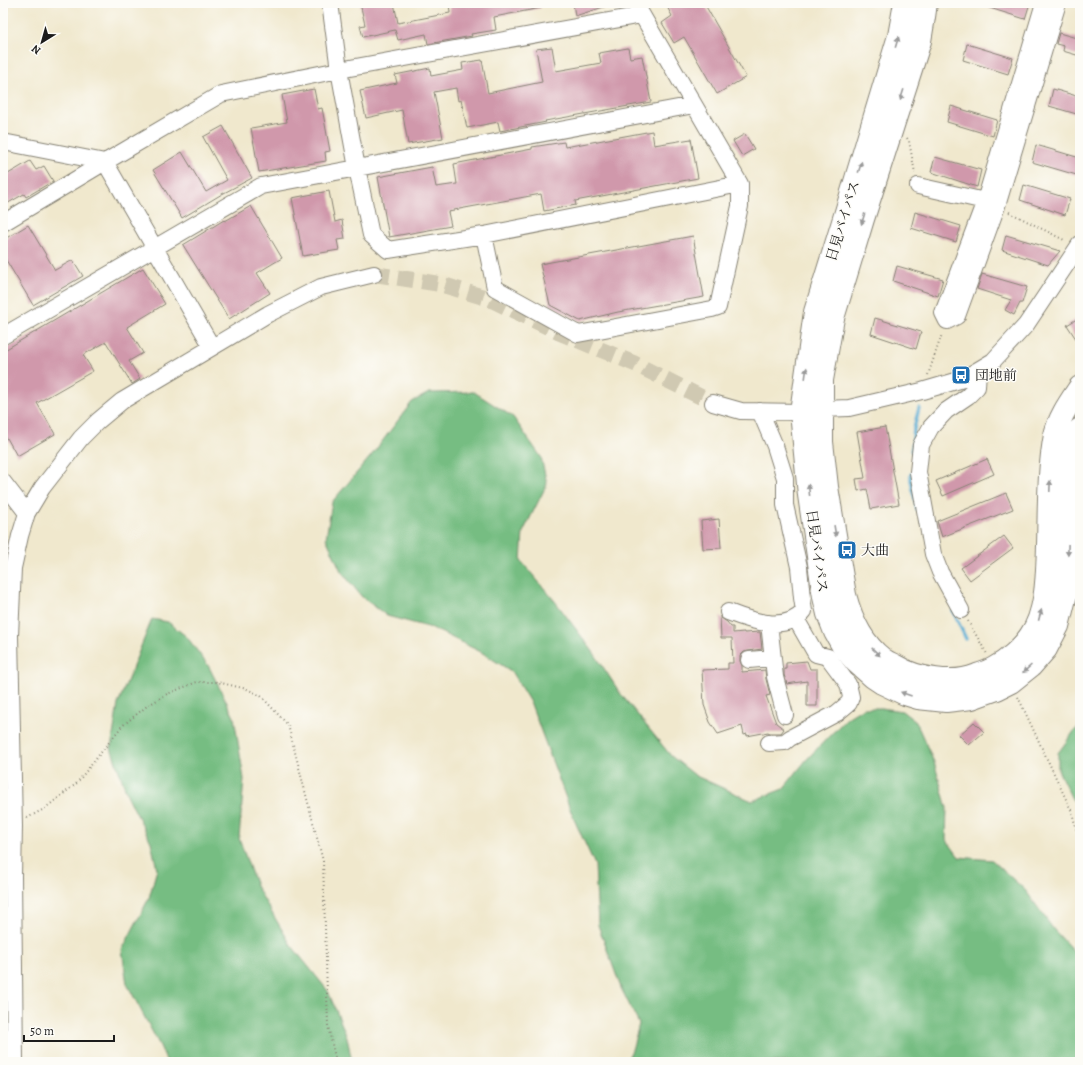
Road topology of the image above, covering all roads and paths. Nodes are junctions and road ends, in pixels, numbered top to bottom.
1 (330, 3) edge
2 (906, 3) edge
3 (926, 3) edge
4 (1044, 3) edge
5 (1058, 3) edge
6 (638, 9) edge
7 (339, 70) junction
8 (694, 105) junction
9 (1019, 111) junction
10 (904, 134) dead end
11 (3, 142) edge
12 (105, 162) junction
13 (357, 168) junction
14 (740, 184) junction
15 (918, 186) joint
16 (991, 203) junction
17 (3, 224) edge
18 (484, 235) junction
19 (1079, 246) edge
20 (154, 247) junction
21 (374, 274) tunnel mouth
22 (947, 320) joint
23 (3, 336) edge
24 (212, 347) junction
25 (978, 370) junction
26 (1080, 387) edge
27 (922, 391) junction
28 (713, 403) tunnel mouth
29 (760, 411) junction
30 (811, 411) junction
31 (1080, 429) edge
32 (3, 482) edge
33 (27, 513) junction
34 (961, 610) joint
35 (728, 612) dead end
36 (796, 619) junction
37 (769, 623) junction
38 (988, 656) dead end
39 (773, 658) junction
40 (749, 660) dead end
41 (1011, 682) junction
42 (786, 715) dead end
43 (769, 743) dead end
44 (28, 818) dead end
45 (1080, 845) edge
46 (8, 876) edge
47 (15, 1062) edge
48 (336, 1062) edge

1 - 7 street
30 -> 2 highway, 日見バイパス
3 -> 30 highway, 日見バイパス
4 - 9 street
5 - 9 street
6 - 7 street
6 - 8 street
7 - 12 street
7 - 13 street
8 - 13 street
8 - 14 street
9 - 16 street
10 - 15 path
11 - 12 street
12 - 17 street
12 - 20 street
13 - 18 street
13 - 20 street
14 - 18 street
14 - 18 street
15 - 16 street
16 - 19 path
16 - 22 street
19 - 25 street
20 - 23 street
20 - 24 street
21 - 24 street
22 - 27 path
24 - 33 street
25 - 27 street
25 - 34 street
30 -> 26 highway, 日見バイパス
27 - 30 street
28 - 29 street
29 - 30 street
29 - 36 street
41 -> 30 highway, 日見バイパス
31 -> 41 highway, 日見バイパス
32 - 33 street
33 - 46 street
34 - 38 path
35 - 37 street
36 - 37 street
36 - 43 street
37 - 39 street
39 - 40 street
39 - 42 street
41 - 45 path
44 - 48 path
46 - 47 street

